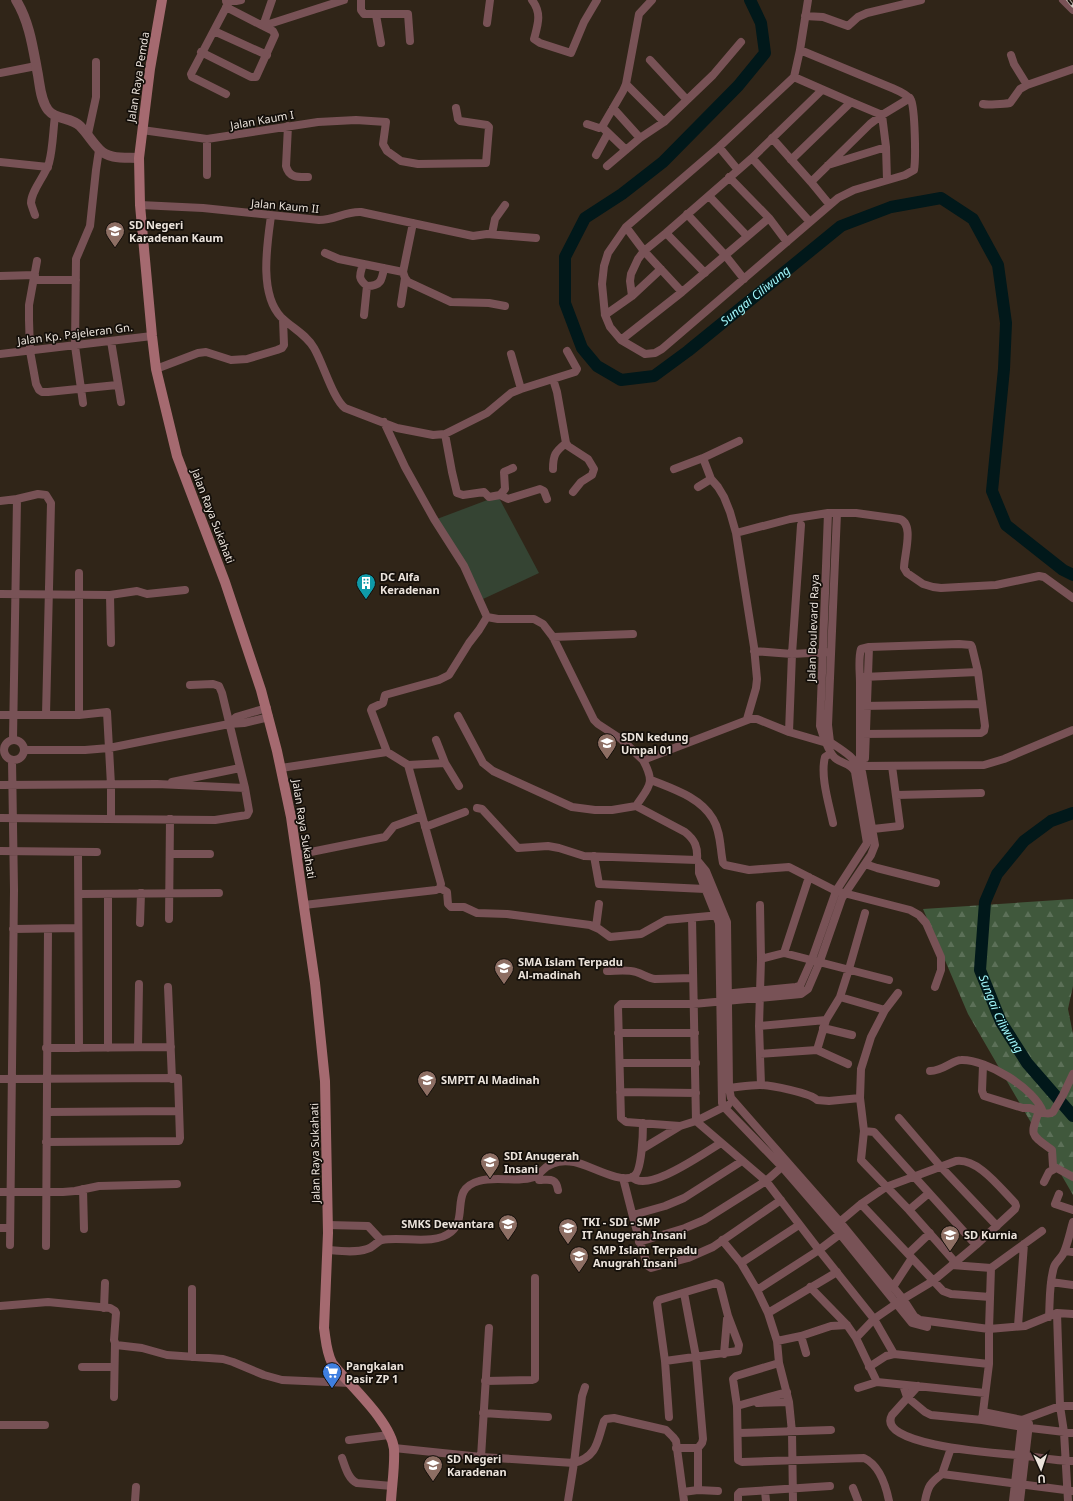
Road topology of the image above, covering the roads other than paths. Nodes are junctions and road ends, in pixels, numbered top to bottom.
1 (16, 0) edge
2 (162, 0) edge
3 (241, 0) edge
4 (272, 0) edge
5 (344, 0) edge
6 (361, 0) edge
7 (490, 0) edge
8 (532, 0) edge
9 (597, 0) edge
10 (652, 0) edge
11 (808, 0) edge
12 (921, 0) edge
13 (1063, 0) edge
14 (228, 2) edge
15 (892, 3) edge
16 (1073, 10) edge
17 (376, 15) junction
18 (805, 16) junction
19 (487, 23) dead end
20 (263, 26) junction
21 (214, 31) junction
22 (410, 41) dead end
23 (741, 42) dead end
24 (380, 43) dead end
25 (800, 50) junction
26 (201, 52) junction
27 (267, 55) junction
28 (1010, 55) dead end
29 (650, 60) dead end
30 (96, 62) dead end
31 (36, 66) junction
32 (1073, 69) edge
33 (0, 73) edge
34 (794, 77) junction
35 (626, 84) junction
36 (1027, 84) junction
37 (822, 90) junction
38 (226, 94) dead end
39 (910, 98) junction
40 (687, 100) junction
41 (851, 102) junction
42 (983, 104) dead end
43 (456, 108) dead end
44 (613, 108) junction
45 (882, 115) junction
46 (55, 116) junction
47 (664, 122) junction
48 (587, 124) dead end
49 (288, 126) junction
50 (142, 130) junction
51 (605, 130) junction
52 (88, 134) junction
53 (640, 138) junction
54 (772, 138) junction
55 (207, 139) junction
56 (719, 147) junction
57 (886, 147) junction
58 (99, 150) junction
59 (626, 150) junction
60 (596, 154) dead end
61 (140, 158) junction
62 (752, 158) junction
63 (791, 160) junction
64 (0, 162) edge
65 (828, 165) junction
66 (608, 166) dead end
67 (48, 167) junction
68 (738, 170) junction
69 (207, 175) dead end
70 (308, 177) dead end
71 (729, 177) junction
72 (887, 180) junction
73 (812, 182) junction
74 (709, 196) junction
75 (829, 204) junction
76 (140, 205) junction
77 (505, 205) dead end
78 (688, 214) junction
79 (35, 215) dead end
80 (270, 216) junction
81 (769, 218) junction
82 (810, 222) junction
83 (413, 223) junction
84 (626, 227) junction
85 (666, 233) junction
86 (492, 234) junction
87 (747, 236) junction
88 (536, 238) dead end
89 (787, 242) junction
90 (644, 251) junction
91 (325, 253) dead end
92 (725, 255) junction
93 (37, 261) dead end
94 (363, 264) junction
95 (384, 268) junction
96 (661, 269) junction
97 (705, 273) junction
98 (404, 275) junction
99 (0, 276) edge
100 (35, 278) junction
101 (744, 279) junction
102 (76, 280) junction
103 (367, 286) junction
104 (682, 292) junction
105 (632, 296) junction
106 (401, 304) dead end
107 (505, 306) dead end
108 (364, 315) dead end
109 (605, 315) junction
110 (283, 319) junction
111 (152, 336) junction
112 (621, 340) junction
113 (111, 342) junction
114 (75, 346) junction
115 (30, 351) junction
116 (566, 351) dead end
117 (0, 354) edge
118 (511, 354) dead end
119 (156, 369) junction
120 (553, 378) junction
121 (117, 384) junction
122 (80, 388) junction
123 (521, 389) junction
124 (121, 402) dead end
125 (83, 403) dead end
126 (384, 422) junction
127 (445, 434) junction
128 (739, 441) dead end
129 (566, 443) junction
130 (703, 458) junction
131 (513, 468) dead end
132 (553, 469) dead end
133 (674, 469) dead end
134 (711, 480) junction
135 (698, 487) dead end
136 (574, 492) dead end
137 (500, 495) junction
138 (17, 499) junction
139 (547, 499) dead end
140 (0, 501) edge
141 (832, 513) junction
142 (801, 525) dead end
143 (736, 532) junction
144 (79, 573) dead end
145 (185, 590) dead end
146 (0, 594) edge
147 (16, 595) junction
148 (49, 595) junction
149 (80, 596) junction
150 (110, 596) junction
151 (1073, 598) edge
152 (486, 617) junction
153 (634, 634) dead end
154 (553, 637) junction
155 (111, 643) dead end
156 (754, 651) junction
157 (827, 652) junction
158 (792, 654) junction
159 (978, 672) junction
160 (864, 677) junction
161 (190, 685) dead end
162 (982, 704) junction
163 (864, 706) junction
164 (268, 713) junction
165 (0, 715) edge
166 (46, 715) junction
167 (79, 715) junction
168 (14, 716) junction
169 (458, 716) dead end
170 (747, 719) junction
171 (229, 724) junction
172 (1073, 730) edge
173 (789, 732) junction
174 (863, 734) junction
175 (13, 739) junction
176 (436, 740) dead end
177 (829, 743) junction
178 (109, 748) junction
179 (2, 749) edge
180 (25, 750) junction
181 (387, 752) junction
182 (831, 753) junction
183 (12, 760) junction
184 (643, 760) junction
185 (446, 763) junction
186 (408, 765) junction
187 (859, 766) junction
188 (892, 766) junction
189 (240, 768) junction
190 (281, 768) junction
191 (651, 780) junction
192 (157, 784) junction
193 (0, 785) edge
194 (111, 785) junction
195 (13, 786) junction
196 (459, 786) dead end
197 (245, 788) junction
198 (981, 793) dead end
199 (896, 796) junction
200 (636, 806) junction
201 (477, 808) dead end
202 (465, 812) dead end
203 (422, 816) junction
204 (0, 818) edge
205 (13, 818) junction
206 (111, 818) junction
207 (170, 819) junction
208 (833, 823) dead end
209 (425, 827) junction
210 (870, 827) junction
211 (864, 848) junction
212 (0, 851) edge
213 (13, 851) junction
214 (78, 852) junction
215 (97, 852) dead end
216 (872, 853) junction
217 (170, 854) junction
218 (210, 854) dead end
219 (296, 855) junction
220 (594, 856) junction
221 (698, 862) junction
222 (865, 864) junction
223 (809, 877) junction
224 (936, 883) dead end
225 (440, 888) junction
226 (706, 889) junction
227 (836, 891) junction
228 (141, 893) junction
229 (169, 893) junction
230 (219, 893) dead end
231 (79, 894) junction
232 (108, 894) junction
233 (845, 894) junction
234 (599, 904) dead end
235 (304, 905) junction
236 (760, 905) dead end
237 (865, 913) dead end
238 (721, 915) junction
239 (692, 918) junction
240 (169, 919) dead end
241 (140, 923) dead end
242 (596, 927) junction
243 (78, 928) junction
244 (48, 929) junction
245 (13, 930) junction
246 (784, 953) junction
247 (761, 959) junction
248 (816, 960) junction
249 (849, 970) junction
250 (607, 971) dead end
251 (693, 978) junction
252 (889, 980) dead end
253 (139, 984) dead end
254 (168, 987) dead end
255 (935, 988) dead end
256 (898, 993) dead end
257 (760, 994) junction
258 (724, 997) junction
259 (840, 997) junction
260 (693, 1004) junction
261 (885, 1010) junction
262 (825, 1024) junction
263 (759, 1026) junction
264 (618, 1033) junction
265 (695, 1033) junction
266 (852, 1035) dead end
267 (138, 1047) junction
268 (171, 1047) junction
269 (46, 1048) junction
270 (78, 1048) junction
271 (108, 1048) junction
272 (817, 1050) junction
273 (760, 1054) junction
274 (620, 1063) junction
275 (696, 1063) junction
276 (848, 1064) dead end
277 (983, 1065) junction
278 (930, 1071) dead end
279 (1073, 1074) edge
280 (0, 1079) edge
281 (172, 1079) junction
282 (11, 1080) junction
283 (47, 1080) junction
284 (761, 1085) junction
285 (729, 1088) junction
286 (620, 1092) junction
287 (696, 1093) junction
288 (860, 1098) junction
289 (733, 1102) junction
290 (724, 1107) junction
291 (179, 1111) junction
292 (47, 1112) junction
293 (1041, 1112) junction
294 (899, 1118) dead end
295 (696, 1122) junction
296 (643, 1123) junction
297 (680, 1126) junction
298 (864, 1131) junction
299 (46, 1142) junction
300 (721, 1143) junction
301 (642, 1149) junction
302 (742, 1161) junction
303 (785, 1164) junction
304 (941, 1167) junction
305 (1056, 1168) junction
306 (538, 1175) junction
307 (913, 1176) junction
308 (1073, 1176) edge
309 (627, 1178) junction
310 (766, 1181) junction
311 (1044, 1182) dead end
312 (177, 1184) dead end
313 (886, 1187) junction
314 (83, 1189) junction
315 (558, 1190) dead end
316 (0, 1192) edge
317 (10, 1192) junction
318 (46, 1192) junction
319 (929, 1194) junction
320 (1059, 1194) dead end
321 (781, 1200) junction
322 (861, 1204) junction
323 (909, 1210) junction
324 (1073, 1210) edge
325 (633, 1215) junction
326 (1073, 1222) edge
327 (328, 1225) junction
328 (799, 1225) junction
329 (837, 1225) junction
330 (997, 1226) junction
331 (0, 1228) edge
332 (10, 1228) junction
333 (84, 1229) dead end
334 (1042, 1231) dead end
335 (843, 1232) junction
336 (930, 1233) junction
337 (381, 1240) junction
338 (722, 1240) junction
339 (639, 1242) junction
340 (1024, 1244) junction
341 (10, 1245) dead end
342 (976, 1245) junction
343 (46, 1246) dead end
344 (328, 1250) junction
345 (819, 1250) junction
346 (1069, 1251) edge
347 (910, 1256) junction
348 (741, 1263) junction
349 (953, 1264) junction
350 (991, 1268) junction
351 (837, 1272) junction
352 (535, 1278) dead end
353 (933, 1281) junction
354 (1051, 1282) junction
355 (105, 1283) dead end
356 (1073, 1285) edge
357 (810, 1287) junction
358 (893, 1287) junction
359 (192, 1289) dead end
360 (757, 1290) junction
361 (684, 1293) junction
362 (990, 1298) junction
363 (900, 1301) junction
364 (0, 1306) edge
365 (104, 1308) junction
366 (768, 1313) junction
367 (1073, 1314) edge
368 (1053, 1315) junction
369 (728, 1316) junction
370 (874, 1319) junction
371 (847, 1325) junction
372 (1018, 1326) junction
373 (489, 1328) dead end
374 (989, 1332) junction
375 (801, 1336) junction
376 (856, 1338) junction
377 (777, 1341) junction
378 (115, 1344) junction
379 (806, 1353) dead end
380 (724, 1354) junction
381 (894, 1354) junction
382 (192, 1357) junction
383 (696, 1357) junction
384 (665, 1361) junction
385 (779, 1363) junction
386 (989, 1364) junction
387 (82, 1366) dead end
388 (869, 1366) junction
389 (114, 1367) junction
390 (485, 1381) junction
391 (877, 1382) junction
392 (350, 1384) junction
393 (903, 1385) junction
394 (918, 1386) junction
395 (585, 1387) dead end
396 (858, 1388) dead end
397 (787, 1392) junction
398 (985, 1393) junction
399 (114, 1397) dead end
400 (907, 1397) junction
401 (789, 1402) junction
402 (748, 1403) junction
403 (737, 1406) junction
404 (1060, 1406) junction
405 (1073, 1406) edge
406 (983, 1412) junction
407 (483, 1413) junction
408 (548, 1417) dead end
409 (669, 1417) dead end
410 (982, 1420) junction
411 (1025, 1423) junction
412 (0, 1425) edge
413 (46, 1425) dead end
414 (831, 1430) dead end
415 (792, 1432) junction
416 (1064, 1432) junction
417 (739, 1433) junction
418 (1073, 1433) edge
419 (389, 1435) junction
420 (349, 1440) dead end
421 (394, 1448) junction
422 (676, 1448) junction
423 (698, 1448) junction
424 (951, 1448) junction
425 (1023, 1456) junction
426 (481, 1457) junction
427 (342, 1458) dead end
428 (792, 1461) junction
429 (1070, 1461) edge
430 (574, 1463) junction
431 (942, 1474) junction
432 (1019, 1484) junction
433 (392, 1486) junction
434 (830, 1486) dead end
435 (136, 1487) dead end
436 (853, 1488) dead end
437 (793, 1489) junction
438 (698, 1490) junction
439 (718, 1491) dead end
440 (766, 1491) junction
441 (1070, 1491) edge
442 (683, 1492) junction
443 (135, 1501) edge
444 (391, 1501) edge
445 (568, 1501) edge
446 (684, 1501) edge
447 (738, 1501) edge
448 (766, 1501) edge
449 (793, 1501) edge
450 (858, 1501) edge
451 (889, 1501) edge
452 (925, 1501) edge
453 (1014, 1501) edge
454 (1020, 1501) edge
455 (1068, 1501) edge

1 - 31 street
2 - 50 main road, Jalan Raya Pemda
3 - 14 street
4 - 20 street
5 - 20 street
6 - 17 street
7 - 19 street
8 - 9 street
10 - 35 street
11 - 18 street
12 - 15 street
13 - 16 street
14 - 20 street
14 - 21 street
15 - 18 street
17 - 22 street
17 - 24 street
18 - 25 street
20 - 27 street
21 - 26 street
21 - 27 street
23 - 40 street
25 - 34 street
25 - 39 street
26 - 27 street
26 - 38 street
28 - 36 street
29 - 40 street
30 - 52 street
31 - 33 street
31 - 46 street
32 - 36 street
34 - 37 street
34 - 56 street
35 - 44 street
35 - 47 street
36 - 42 street
37 - 41 street
37 - 54 street
39 - 45 street
39 - 72 street
40 - 47 street
41 - 45 street
41 - 63 street
43 - 49 street, Jalan Kaum I
44 - 51 street
44 - 53 street
45 - 57 street
45 - 65 street
46 - 52 street
46 - 67 street
47 - 53 street
48 - 51 street
49 - 55 street, Jalan Kaum I
49 - 70 street
50 - 55 street, Jalan Kaum I
50 - 61 main road, Jalan Raya Pemda
51 - 59 street
51 - 60 street
52 - 58 street
53 - 59 street
54 - 62 street
54 - 63 street
55 - 69 street
56 - 68 street
56 - 84 street
57 - 65 street
57 - 72 street
58 - 61 street
58 - 102 street
59 - 66 street
61 - 76 main road, Jalan Raya Sukahati
62 - 68 street
62 - 82 street
63 - 73 street
64 - 67 street
65 - 73 street
67 - 79 street
68 - 71 street
71 - 74 street
71 - 81 street
72 - 75 street
73 - 75 street
74 - 78 street
74 - 87 street
75 - 82 street
76 - 80 street, Jalan Kaum II
76 - 111 main road, Jalan Raya Sukahati
77 - 86 street
78 - 85 street
78 - 92 street
80 - 83 street, Jalan Kaum II
80 - 110 street
81 - 87 street
81 - 89 street
82 - 89 street
83 - 86 street, Jalan Kaum II
83 - 98 street
84 - 90 street
84 - 109 street
85 - 90 street
85 - 97 street
86 - 88 street, Jalan Kaum II
87 - 92 street
89 - 101 street
90 - 96 street
90 - 105 street
91 - 94 street
92 - 97 street
92 - 101 street
93 - 100 street
94 - 95 street
94 - 103 street
95 - 98 street
95 - 103 street
96 - 104 street
96 - 105 street
97 - 104 street
98 - 106 street
98 - 107 street
99 - 100 street
100 - 102 street
100 - 115 street
101 - 112 street
102 - 114 street
103 - 108 street
104 - 112 street
105 - 109 street
109 - 112 street
110 - 119 street
110 - 126 street
111 - 113 street, Jalan Kp. Pajeleran Gn.
111 - 119 main road, Jalan Raya Sukahati
113 - 114 street, Jalan Kp. Pajeleran Gn.
113 - 121 street
114 - 115 street, Jalan Kp. Pajeleran Gn.
114 - 122 street
115 - 117 street, Jalan Kp. Pajeleran Gn.
115 - 122 street
116 - 120 street
118 - 123 street
119 - 164 main road, Jalan Raya Sukahati
120 - 123 street
120 - 129 street
121 - 122 street
121 - 124 street
122 - 125 street
123 - 127 street
126 - 127 street
126 - 152 street
127 - 137 street
128 - 130 street
129 - 132 street
129 - 136 street
130 - 133 street
130 - 134 street
131 - 137 street
134 - 135 street
134 - 143 street
137 - 139 street
138 - 140 street
138 - 147 street
138 - 148 street
141 - 143 street
141 - 151 street
141 - 157 street, Jalan Boulevard Raya
142 - 158 street
143 - 156 street
144 - 149 street
145 - 150 street
146 - 147 street
147 - 148 street
147 - 168 street
148 - 149 street
148 - 166 street
149 - 150 street
149 - 167 street
150 - 155 street
152 - 154 street
152 - 181 street
153 - 154 street
154 - 184 street
156 - 158 street
156 - 170 street
157 - 158 street
157 - 177 street, Jalan Boulevard Raya
158 - 173 street
159 - 160 street
159 - 160 street
159 - 162 street
160 - 163 street
161 - 171 street
162 - 163 street
162 - 174 street
163 - 174 street
164 - 171 street
164 - 190 main road, Jalan Raya Sukahati
165 - 168 street
166 - 167 street
166 - 168 street
167 - 178 street
168 - 175 street
169 - 200 street
170 - 173 street
170 - 184 street
171 - 178 street
171 - 189 street
172 - 188 street
173 - 177 street
174 - 187 street
175 - 179 street
175 - 180 street
176 - 185 street
177 - 182 street, Jalan Boulevard Raya
177 - 187 street
178 - 180 street
178 - 194 street
179 - 183 street
180 - 183 street
181 - 186 street
181 - 190 street
182 - 187 street
182 - 208 street
183 - 195 street
184 - 191 street
185 - 186 street
185 - 196 street
186 - 203 street
187 - 188 street
187 - 210 street
188 - 199 street
189 - 192 street
189 - 197 street
190 - 219 main road, Jalan Raya Sukahati
191 - 200 street
191 - 223 street
192 - 194 street
192 - 197 street
193 - 195 street
194 - 195 street
194 - 206 street
195 - 205 street
197 - 207 street
198 - 199 street
199 - 210 street
200 - 221 street
201 - 220 street
202 - 209 street
203 - 209 street
203 - 219 street
204 - 205 street
205 - 206 street
205 - 213 street
206 - 207 street
207 - 217 street
209 - 225 street
210 - 211 street
210 - 216 street
211 - 216 street
211 - 227 street
212 - 213 street
213 - 214 street
213 - 245 street
214 - 215 street
214 - 231 street
216 - 222 street
217 - 218 street
217 - 229 street
219 - 235 main road, Jalan Raya Sukahati
220 - 221 street
220 - 226 street
221 - 226 street
221 - 238 street
222 - 224 street
222 - 233 street
223 - 227 street
223 - 246 street
225 - 235 street
225 - 242 street
226 - 238 street
227 - 233 street
227 - 248 street
228 - 229 street
228 - 232 street
228 - 241 street
229 - 230 street
229 - 240 street
231 - 232 street
231 - 243 street
232 - 271 street
233 - 248 street
233 - 255 street
234 - 242 street
235 - 327 main road, Jalan Raya Sukahati
236 - 247 street
237 - 249 street
238 - 239 street
238 - 258 street
239 - 242 street
239 - 251 street
243 - 244 street
243 - 270 street
244 - 245 street
244 - 269 street
245 - 282 street
246 - 247 street
246 - 248 street
247 - 257 street
248 - 249 street
248 - 257 street
249 - 252 street
249 - 259 street
250 - 251 street
251 - 260 street
253 - 267 street
254 - 268 street
256 - 261 street
257 - 258 street
257 - 263 street
258 - 260 street
258 - 285 street
258 - 290 street
259 - 261 street
259 - 262 street
260 - 264 street
260 - 265 street
261 - 288 street
262 - 263 street
262 - 266 street
262 - 272 street
263 - 273 street
264 - 265 street
264 - 274 street
265 - 275 street
267 - 268 street
267 - 271 street
268 - 281 street
269 - 270 street
269 - 283 street
270 - 271 street
272 - 273 street
272 - 276 street
273 - 284 street
274 - 275 street
274 - 286 street
275 - 287 street
277 - 278 street
277 - 293 street
277 - 293 street
279 - 293 street
280 - 282 street
281 - 283 street
281 - 291 street
282 - 283 street
282 - 317 street
283 - 292 street
284 - 285 street
284 - 288 street
285 - 289 street
286 - 287 street
286 - 296 street
287 - 295 street
288 - 298 street
289 - 290 street
289 - 303 street
290 - 295 street
290 - 303 street
291 - 292 street
291 - 299 street
292 - 299 street
293 - 305 street
294 - 304 street
295 - 297 street
295 - 300 street
296 - 297 street
296 - 301 street
297 - 301 street
298 - 307 street
298 - 313 street
299 - 318 street
300 - 302 street
300 - 309 street
301 - 309 street
302 - 310 street
302 - 325 street
303 - 310 street
303 - 329 street
304 - 307 street
304 - 330 street
304 - 330 street
305 - 308 street
305 - 311 street
306 - 309 street
306 - 315 street
306 - 337 street
307 - 313 street
307 - 319 street
309 - 325 street
310 - 321 street
310 - 339 street
312 - 314 street
313 - 322 street
313 - 323 street
314 - 318 street
314 - 333 street
316 - 317 street
317 - 318 street
317 - 332 street
318 - 343 street
319 - 323 street
319 - 342 street
320 - 324 street
321 - 328 street
321 - 338 street
322 - 329 street
322 - 347 street
323 - 336 street
325 - 339 street
326 - 346 street
327 - 337 street
327 - 344 main road, Jalan Raya Sukahati
328 - 345 street
328 - 348 street
329 - 335 street
330 - 342 street
331 - 332 street
332 - 341 street
334 - 340 street
335 - 345 street
335 - 358 street
335 - 363 street
336 - 347 street
336 - 349 street
337 - 344 street
338 - 339 street
338 - 348 street
340 - 350 street
340 - 372 street
342 - 349 street
344 - 392 main road, Jalan Raya Sukahati
345 - 351 street
345 - 360 street
346 - 354 street
347 - 353 street
347 - 358 street
348 - 360 street
349 - 350 street
349 - 353 street
350 - 362 street
351 - 357 street
351 - 370 street
352 - 390 street
353 - 362 street
353 - 363 street
354 - 356 street
354 - 368 street
355 - 365 street
357 - 366 street
357 - 371 street
358 - 363 street
359 - 382 street
360 - 366 street
361 - 369 street
361 - 383 street
361 - 384 street
362 - 374 street
363 - 370 street
363 - 374 street
364 - 365 street
365 - 378 street
366 - 377 street
367 - 368 street
368 - 372 street
368 - 404 street
369 - 380 street
369 - 380 street
370 - 376 street
370 - 381 street
371 - 375 street
371 - 376 street
372 - 374 street
373 - 390 street
374 - 386 street
375 - 377 street
375 - 379 street
376 - 388 street
377 - 385 street
378 - 382 street
378 - 389 street
380 - 383 street
381 - 386 street
381 - 388 street
382 - 392 street
383 - 384 street
383 - 423 street
384 - 409 street
385 - 397 street
385 - 403 street
386 - 398 street
387 - 389 street
388 - 391 street
389 - 399 street
390 - 407 street
391 - 393 street
391 - 396 street
392 - 419 main road, Jalan Raya Sukahati
393 - 394 street
393 - 400 street
394 - 398 street
394 - 400 street
395 - 430 street
397 - 401 street
397 - 402 street
398 - 406 street
400 - 410 street
400 - 424 street
401 - 402 street
401 - 415 street
402 - 403 street
403 - 417 street
404 - 405 street
404 - 411 street
404 - 416 street
406 - 410 street
406 - 411 street
407 - 408 street
407 - 426 street
410 - 411 street
411 - 416 street
411 - 425 street
412 - 413 street
414 - 415 street
415 - 417 street
415 - 428 street
416 - 418 street
416 - 429 street
417 - 428 street
419 - 420 street
419 - 421 main road, Jalan Raya Sukahati
421 - 426 street
421 - 433 main road, Jalan Raya Sukahati
422 - 423 street
422 - 430 street
422 - 442 street
423 - 438 street
424 - 425 street
424 - 431 street
425 - 429 street
425 - 432 street
426 - 430 street
427 - 433 street
428 - 437 street
428 - 451 street
429 - 441 street
430 - 445 street
431 - 432 street
431 - 452 street
432 - 441 street
432 - 453 street
432 - 454 street
433 - 444 main road, Jalan Raya Sukahati
434 - 437 street
435 - 443 street
436 - 450 street
437 - 440 street
437 - 449 street
438 - 439 street
438 - 442 street
440 - 447 street
440 - 448 street
441 - 455 street
442 - 446 street

